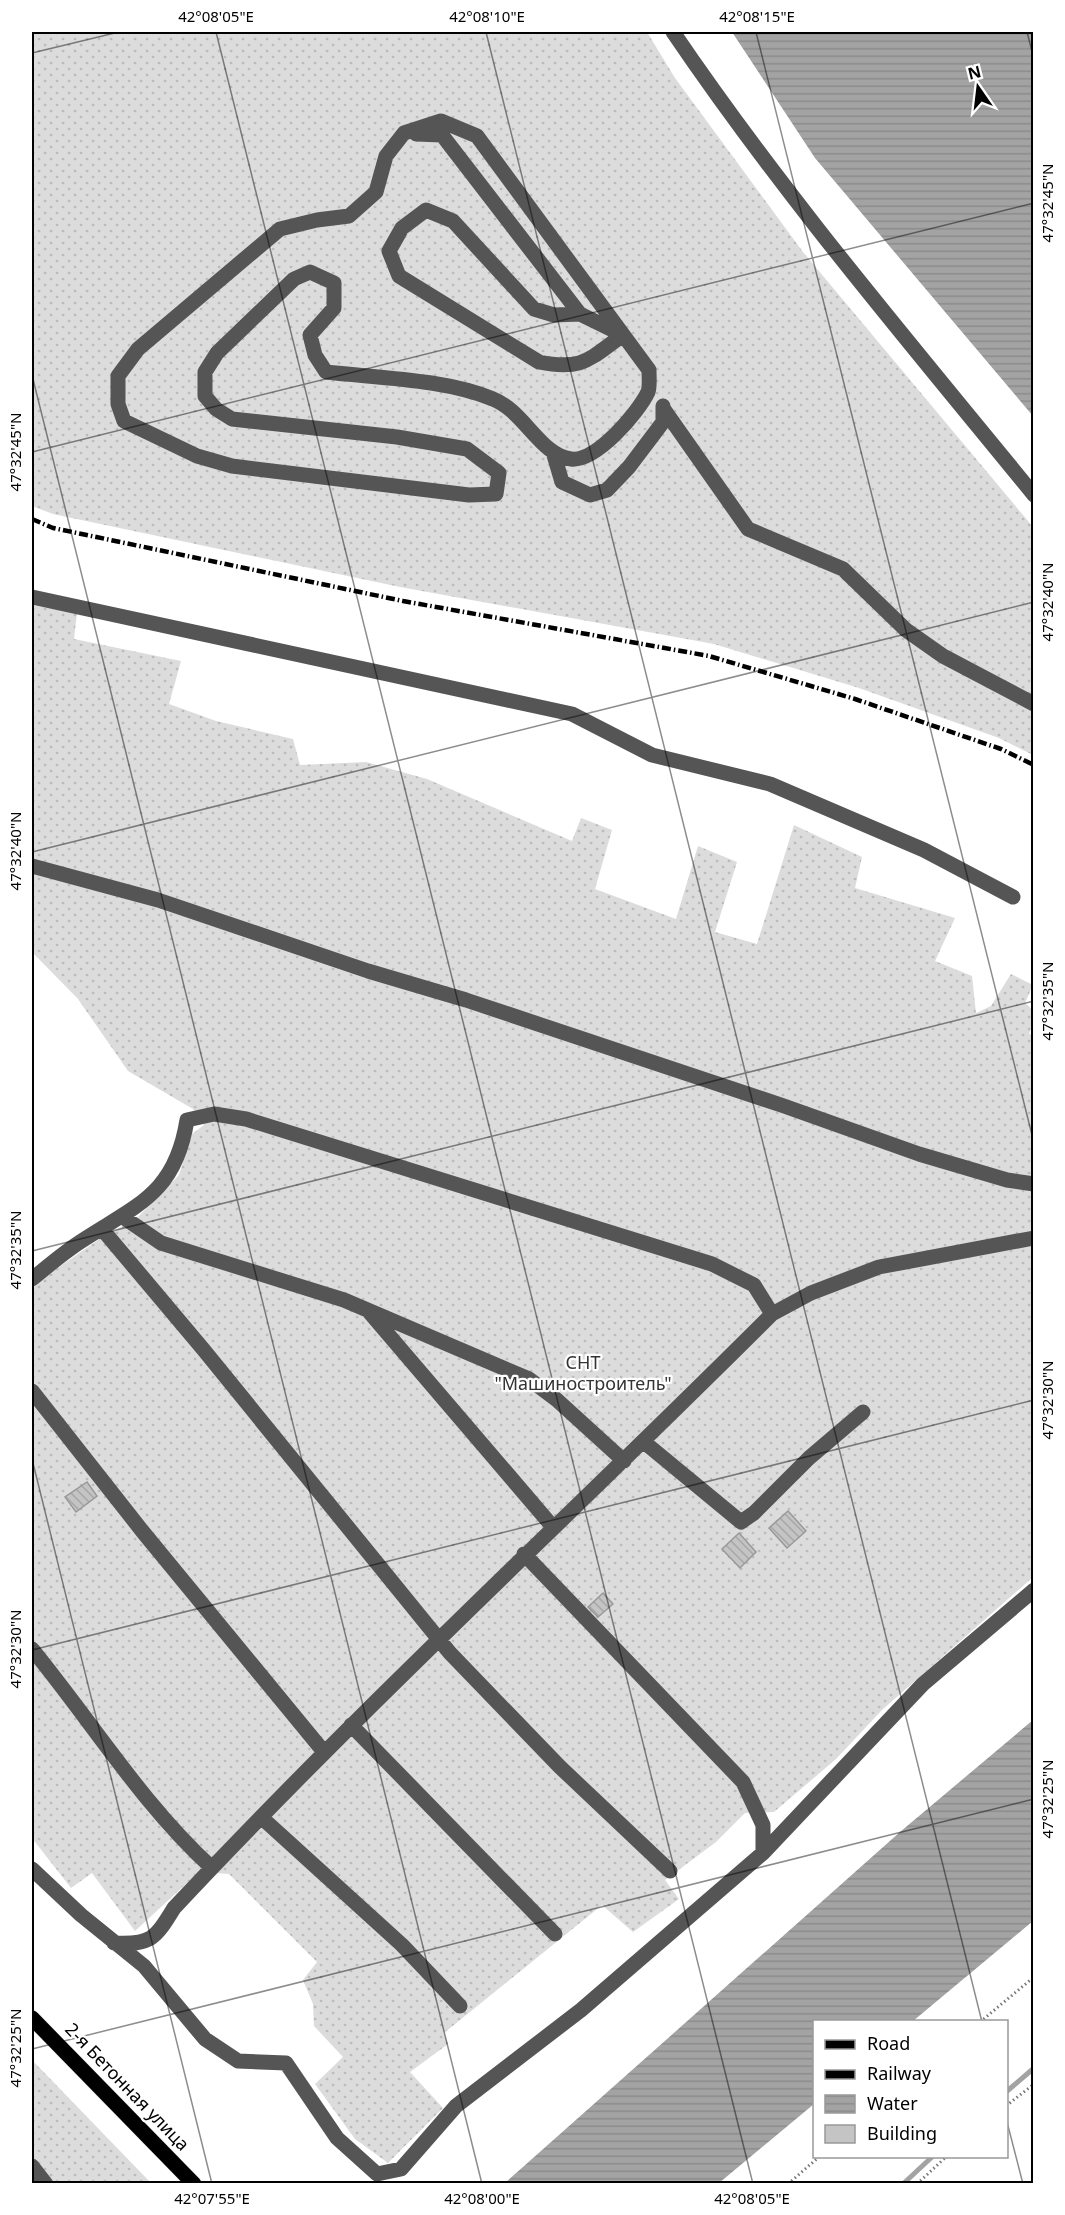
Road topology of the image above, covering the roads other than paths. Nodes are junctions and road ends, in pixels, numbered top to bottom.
1 (673, 32) edge
2 (404, 133) junction
3 (580, 314) junction
4 (623, 335) junction
5 (649, 370) junction
6 (663, 408) junction
7 (554, 455) junction
8 (1034, 495) edge
9 (32, 597) edge
10 (1034, 704) edge
11 (32, 866) edge
12 (1013, 897) dead end
13 (1034, 1184) edge
14 (123, 1217) junction
15 (102, 1229) junction
16 (1034, 1238) edge
17 (32, 1279) edge
18 (368, 1310) junction
19 (772, 1314) junction
20 (32, 1391) edge
21 (863, 1412) dead end
22 (644, 1442) junction
23 (624, 1461) junction
24 (553, 1527) junction
25 (524, 1554) junction
26 (1034, 1590) edge
27 (440, 1638) junction
28 (32, 1649) edge
29 (351, 1725) junction
30 (324, 1752) junction
31 (261, 1818) junction
32 (763, 1853) junction
33 (212, 1868) junction
34 (32, 1869) edge
35 (670, 1871) dead end
36 (555, 1934) dead end
37 (114, 1943) junction
38 (460, 2006) dead end
39 (32, 2018) edge
40 (32, 2166) edge
41 (32, 2176) edge
42 (35, 2184) edge
43 (46, 2184) edge
44 (194, 2184) edge

1 - 8 lane
2 - 3 lane
2 - 4 lane
2 - 7 lane
3 - 4 lane
3 - 4 lane
4 - 5 lane
5 - 6 lane
5 - 7 lane
6 - 7 lane
6 - 10 lane
9 - 12 lane
11 - 13 lane
14 - 15 lane
14 - 18 lane
14 - 19 lane
15 - 17 lane
15 - 27 lane
16 - 19 lane
18 - 23 lane
18 - 24 lane
19 - 22 lane
20 - 30 lane
21 - 22 lane
22 - 23 lane
23 - 24 lane
24 - 25 lane
25 - 27 lane
25 - 32 lane
26 - 32 lane
27 - 29 lane
27 - 35 lane
28 - 33 lane
29 - 30 lane
29 - 36 lane
30 - 31 lane
31 - 33 lane
31 - 38 lane
32 - 37 lane
33 - 37 lane
34 - 37 lane
39 - 44 main road, 2-я Бетонная улица
40 - 43 lane
41 - 42 lane

